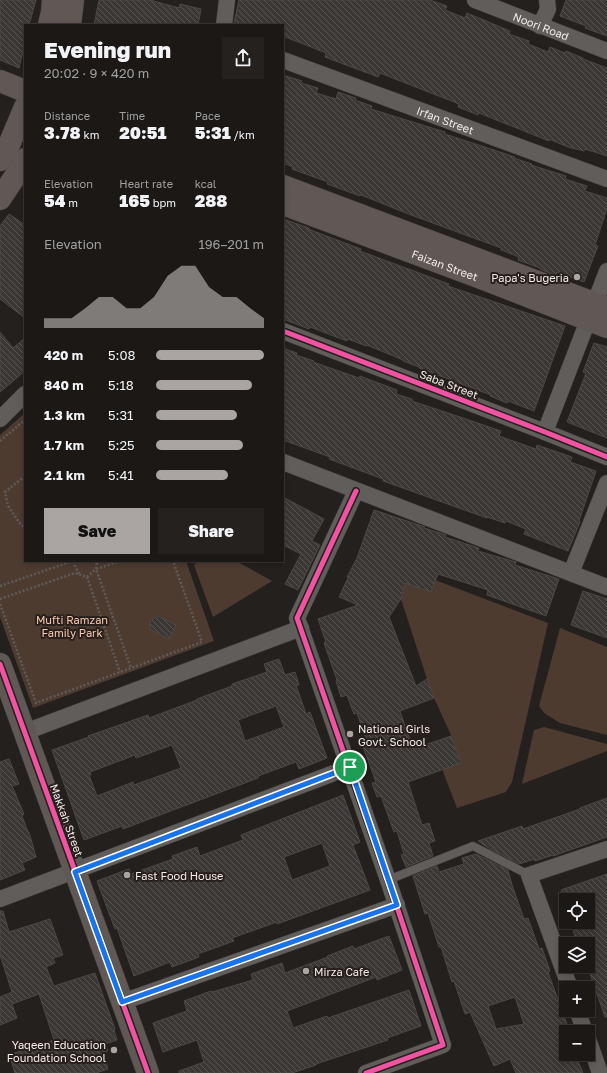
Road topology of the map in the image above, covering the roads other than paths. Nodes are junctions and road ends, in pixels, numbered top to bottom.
1 (53, 0) edge
2 (73, 0) edge
3 (227, 0) edge
4 (475, 0) edge
5 (547, 0) edge
6 (49, 24) edge
7 (70, 24) edge
8 (224, 24) edge
9 (540, 26) junction
10 (607, 51) edge
11 (284, 60) edge
12 (0, 81) edge
13 (24, 91) edge
14 (0, 96) edge
15 (24, 106) edge
16 (24, 108) edge
17 (0, 160) edge
18 (24, 161) edge
19 (607, 179) edge
20 (284, 186) edge
21 (0, 199) edge
22 (284, 204) edge
23 (607, 271) edge
24 (599, 314) edge
25 (284, 331) edge
26 (24, 395) edge
27 (0, 419) edge
28 (545, 432) junction
29 (607, 458) edge
30 (284, 462) edge
31 (607, 483) edge
32 (356, 491) junction
33 (571, 573) junction
34 (607, 587) edge
35 (301, 628) junction
36 (0, 664) edge
37 (25, 732) junction
38 (350, 767) junction
39 (607, 849) edge
40 (75, 872) junction
41 (529, 875) junction
42 (388, 880) junction
43 (0, 899) edge
44 (397, 905) junction
45 (567, 981) edge
46 (122, 1002) junction
47 (595, 1059) edge
48 (148, 1073) edge
49 (366, 1073) edge
50 (600, 1073) edge

1 - 6 street
2 - 7 street
3 - 8 street
4 - 9 street, Noori Road
5 - 9 street
9 - 10 street, Noori Road
11 - 19 street, Irfan Street
12 - 13 street
14 - 15 street
16 - 17 street
18 - 21 street
20 - 24 street, Faizan Street
22 - 24 street, Faizan Street
23 - 24 street
24 - 28 street
25 - 28 street, Saba Street
26 - 27 street
28 - 29 street, Saba Street
30 - 32 street
31 - 33 street
32 - 33 street
32 - 35 street
33 - 34 street
35 - 37 street
35 - 38 street
36 - 37 street, Makkah Street
37 - 40 street, Makkah Street
38 - 40 street
38 - 42 street
39 - 41 street
40 - 43 street
40 - 46 street, Makkah Street
41 - 42 lane
41 - 45 street
42 - 44 street
44 - 46 street
44 - 49 street
46 - 48 street, Makkah Street
47 - 50 street

